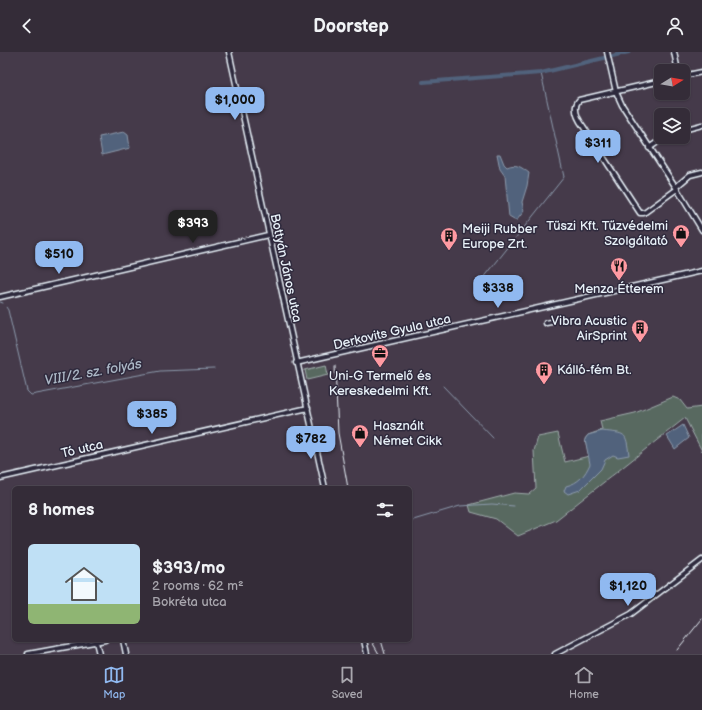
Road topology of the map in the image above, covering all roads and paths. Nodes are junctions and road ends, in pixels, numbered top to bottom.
1 (228, 52) edge
2 (674, 52) edge
3 (608, 55) edge
4 (677, 64) edge
5 (702, 72) edge
6 (690, 75) edge
7 (654, 83) edge
8 (616, 92) junction
9 (702, 125) edge
10 (690, 128) edge
11 (655, 144) edge
12 (649, 148) junction
13 (702, 172) edge
14 (676, 188) junction
15 (702, 229) edge
16 (268, 235) junction
17 (702, 271) edge
18 (0, 297) edge
19 (551, 322) dead end
20 (546, 323) dead end
21 (296, 363) junction
22 (308, 408) junction
23 (0, 478) edge
24 (325, 486) edge
25 (702, 560) edge
26 (96, 642) joint
27 (123, 642) edge
28 (364, 642) edge
29 (54, 648) junction
30 (28, 654) edge
31 (55, 654) edge
32 (99, 654) edge
33 (126, 654) edge
34 (367, 654) edge
35 (555, 654) edge

1 - 16 street, Bottyán János utca
2 - 4 street
3 - 8 street
5 - 6 street
7 - 8 street
8 - 12 street
8 - 14 street
9 - 10 street
11 - 12 street
12 - 14 street
13 - 14 street
14 - 15 street
16 - 18 street
16 - 21 street, Bottyán János utca
17 - 21 street, Derkovits Gyula utca
19 - 20 street
21 - 22 street, Bottyán János utca
22 - 23 street, Tó utca
22 - 24 street, Bottyán János utca
25 - 35 street
26 - 29 street
26 - 32 street
27 - 33 street
28 - 34 street
29 - 30 street
29 - 31 street

